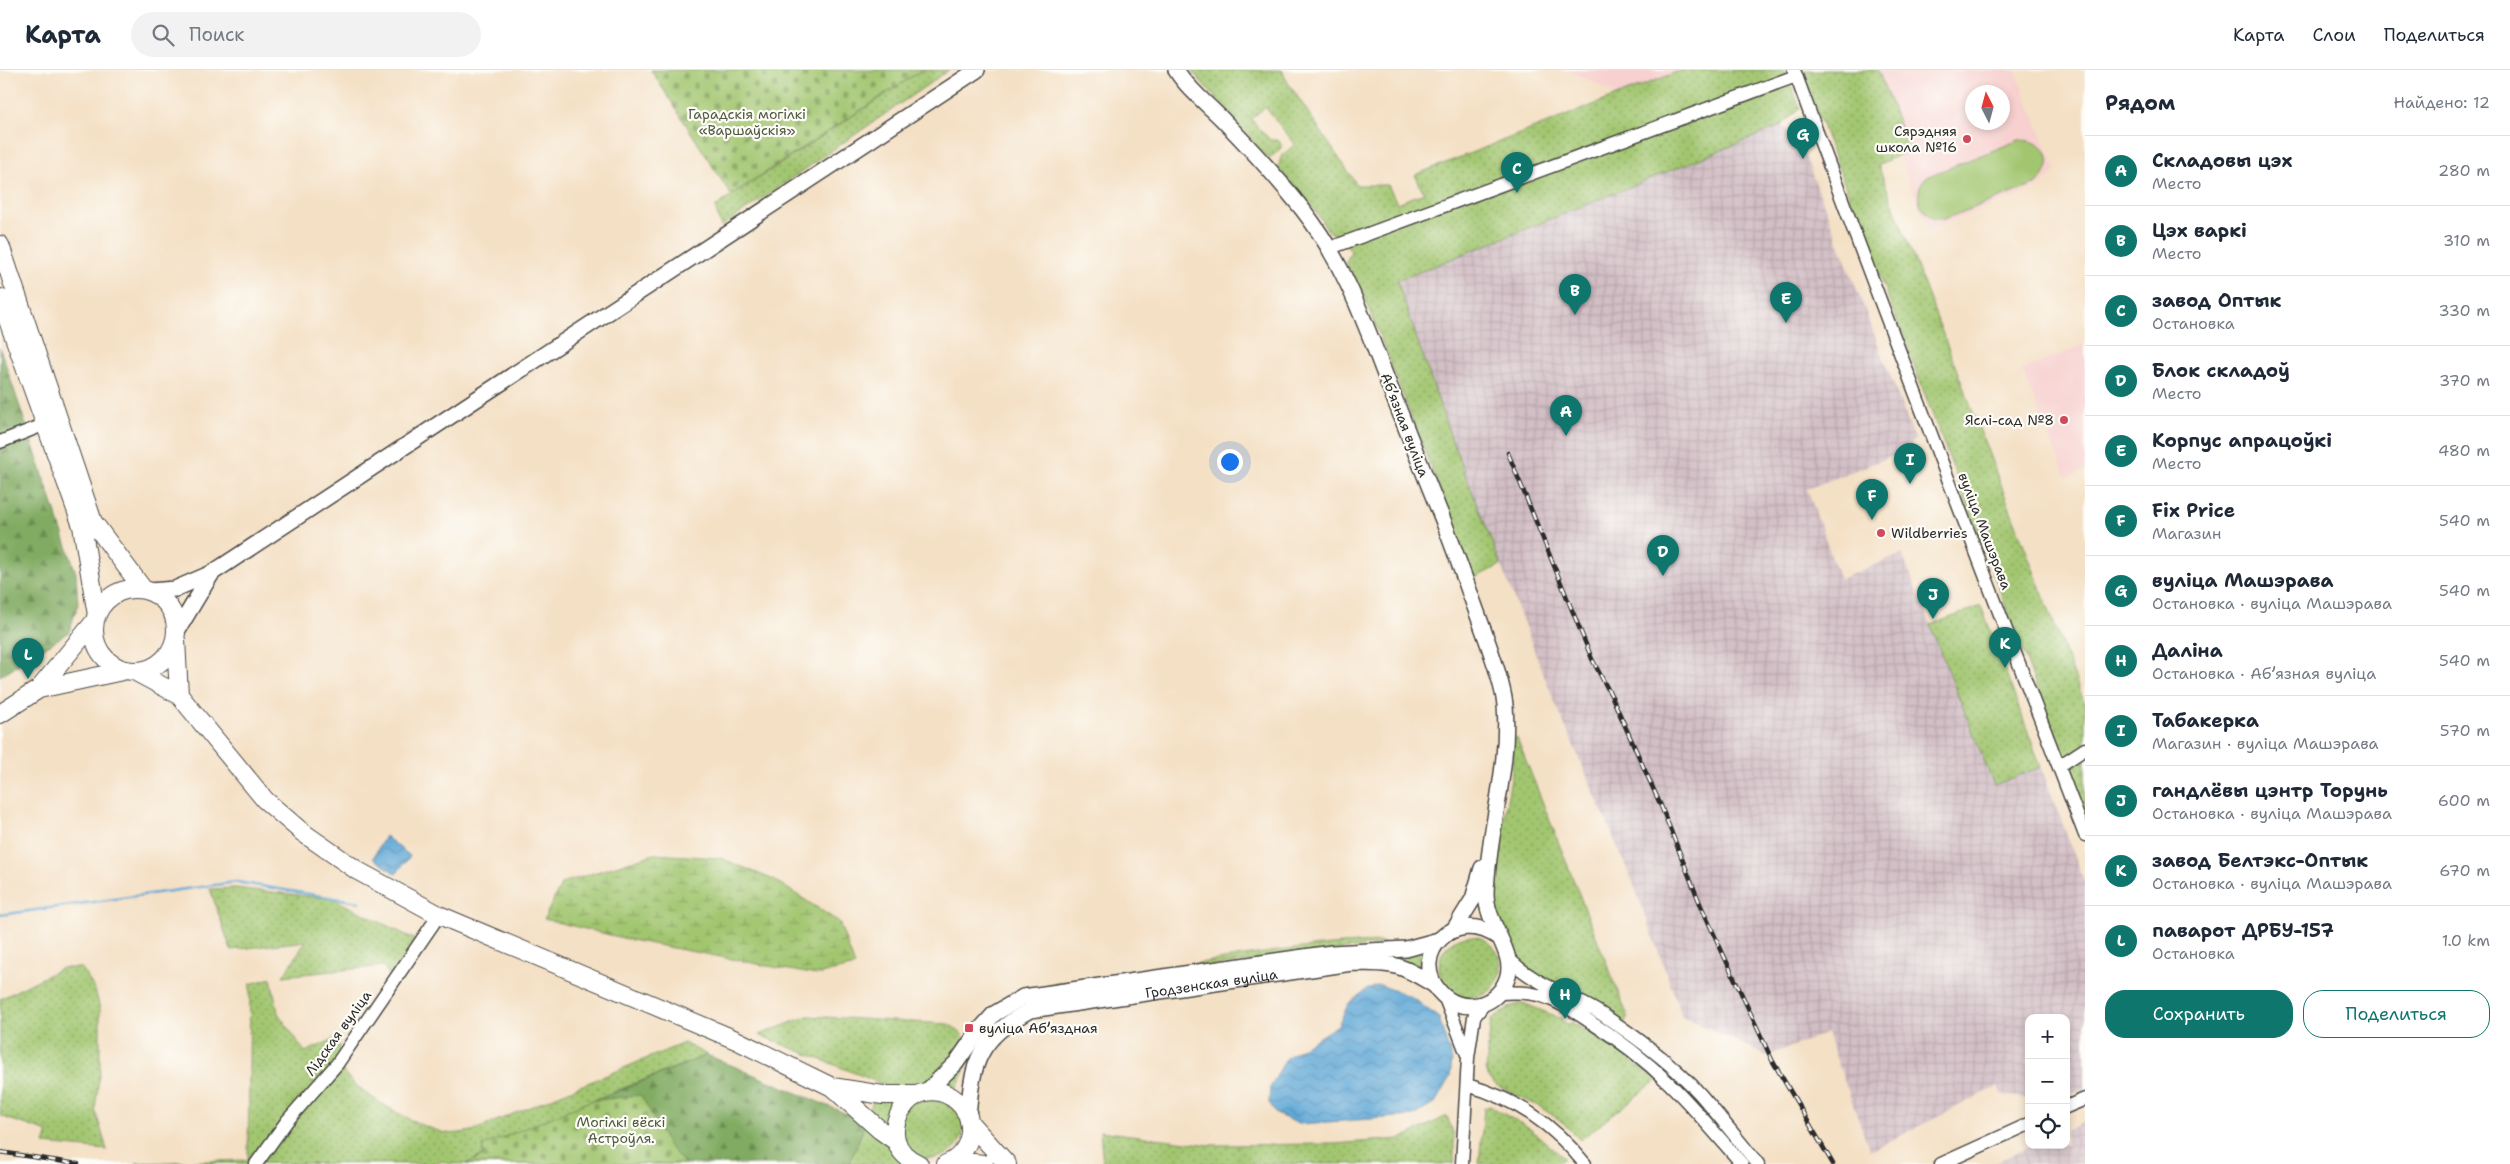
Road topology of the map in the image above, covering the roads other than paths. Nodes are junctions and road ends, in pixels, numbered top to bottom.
1 (977, 70) edge
2 (1175, 71) edge
3 (1795, 73) edge
4 (0, 246) edge
5 (1330, 248) junction
6 (0, 298) edge
7 (53, 423) junction
8 (0, 442) edge
9 (212, 573) junction
10 (147, 590) junction
11 (96, 618) junction
12 (176, 634) junction
13 (131, 671) junction
14 (39, 689) junction
15 (179, 695) junction
16 (0, 714) edge
17 (2085, 749) edge
18 (2059, 766) junction
19 (1494, 831) junction
20 (2085, 835) edge
21 (440, 915) junction
22 (1455, 928) junction
23 (1498, 937) junction
24 (1439, 940) junction
25 (1509, 959) junction
26 (1434, 985) junction
27 (1500, 993) junction
28 (1445, 998) junction
29 (1484, 1004) junction
30 (1468, 1058) junction
31 (1467, 1084) junction
32 (832, 1087) junction
33 (922, 1094) junction
34 (2085, 1099) edge
35 (2070, 1105) edge
36 (969, 1120) junction
37 (2025, 1126) edge
38 (901, 1151) edge
39 (949, 1163) edge
40 (256, 1164) edge
41 (919, 1164) edge
42 (984, 1164) edge
43 (1007, 1164) edge
44 (1462, 1164) edge
45 (1585, 1164) edge
46 (1742, 1164) edge
47 (1758, 1164) edge
48 (1941, 1164) edge

1 - 9 main road
2 - 5 main road, Абʼязная вуліца
3 - 5 street
3 - 18 street, вуліца Машэрава
4 - 7 highway
5 - 19 main road, Абʼязная вуліца
6 - 7 highway
7 - 8 street
7 - 10 highway
7 - 11 highway
9 - 10 main road
9 - 12 main road
10 - 11 highway
10 - 12 highway
11 - 13 highway
11 - 14 highway
12 - 13 highway
12 - 15 highway
13 - 14 highway
13 - 15 highway
14 - 16 highway
15 - 21 highway
17 - 18 street
18 - 20 street, вуліца Машэрава
19 - 22 main road, Абʼязная вуліца
19 - 23 main road, Абʼязная вуліца
21 - 32 highway
21 - 40 street, Лідская вуліца
22 - 23 main road
22 - 24 main road, Абʼязная вуліца
23 - 25 main road, Абʼязная вуліца
24 - 26 main road
24 - 33 main road, Гродзенская вуліца
25 - 27 main road
25 - 47 street, Абʼязная вуліца
26 - 28 main road
26 - 36 main road, Гродзенская вуліца
27 - 29 main road
27 - 46 street
28 - 29 main road
28 - 30 street
29 - 30 street
30 - 31 street
31 - 44 street
31 - 45 street
32 - 33 highway
32 - 38 highway
33 - 36 highway
33 - 38 highway
34 - 35 street
36 - 39 highway
36 - 43 highway
37 - 48 street
38 - 41 highway
39 - 42 highway

